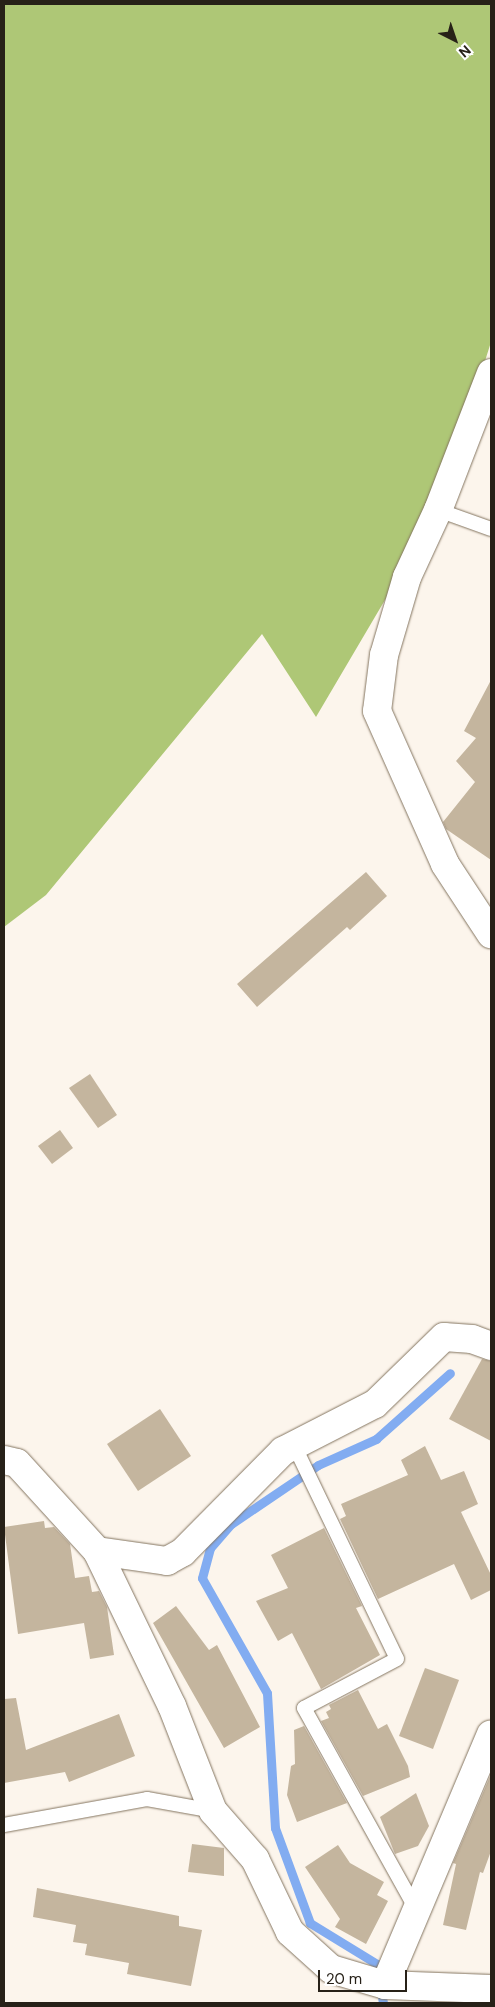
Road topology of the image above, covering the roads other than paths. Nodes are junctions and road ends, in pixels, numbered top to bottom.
1 (491, 373) edge
2 (438, 510) junction
3 (491, 529) edge
4 (491, 934) edge
5 (491, 1346) edge
6 (294, 1445) junction
7 (4, 1460) edge
8 (97, 1551) junction
9 (491, 1734) edge
10 (213, 1811) junction
11 (4, 1825) edge
12 (418, 1911) junction
13 (385, 1986) junction
14 (491, 1989) edge

1 - 2 street
2 - 3 lane
2 - 4 street
5 - 6 street
6 - 8 street
6 - 12 lane
7 - 8 street
8 - 10 street
9 - 12 street
10 - 11 lane
10 - 13 street
12 - 13 street
13 - 14 street

